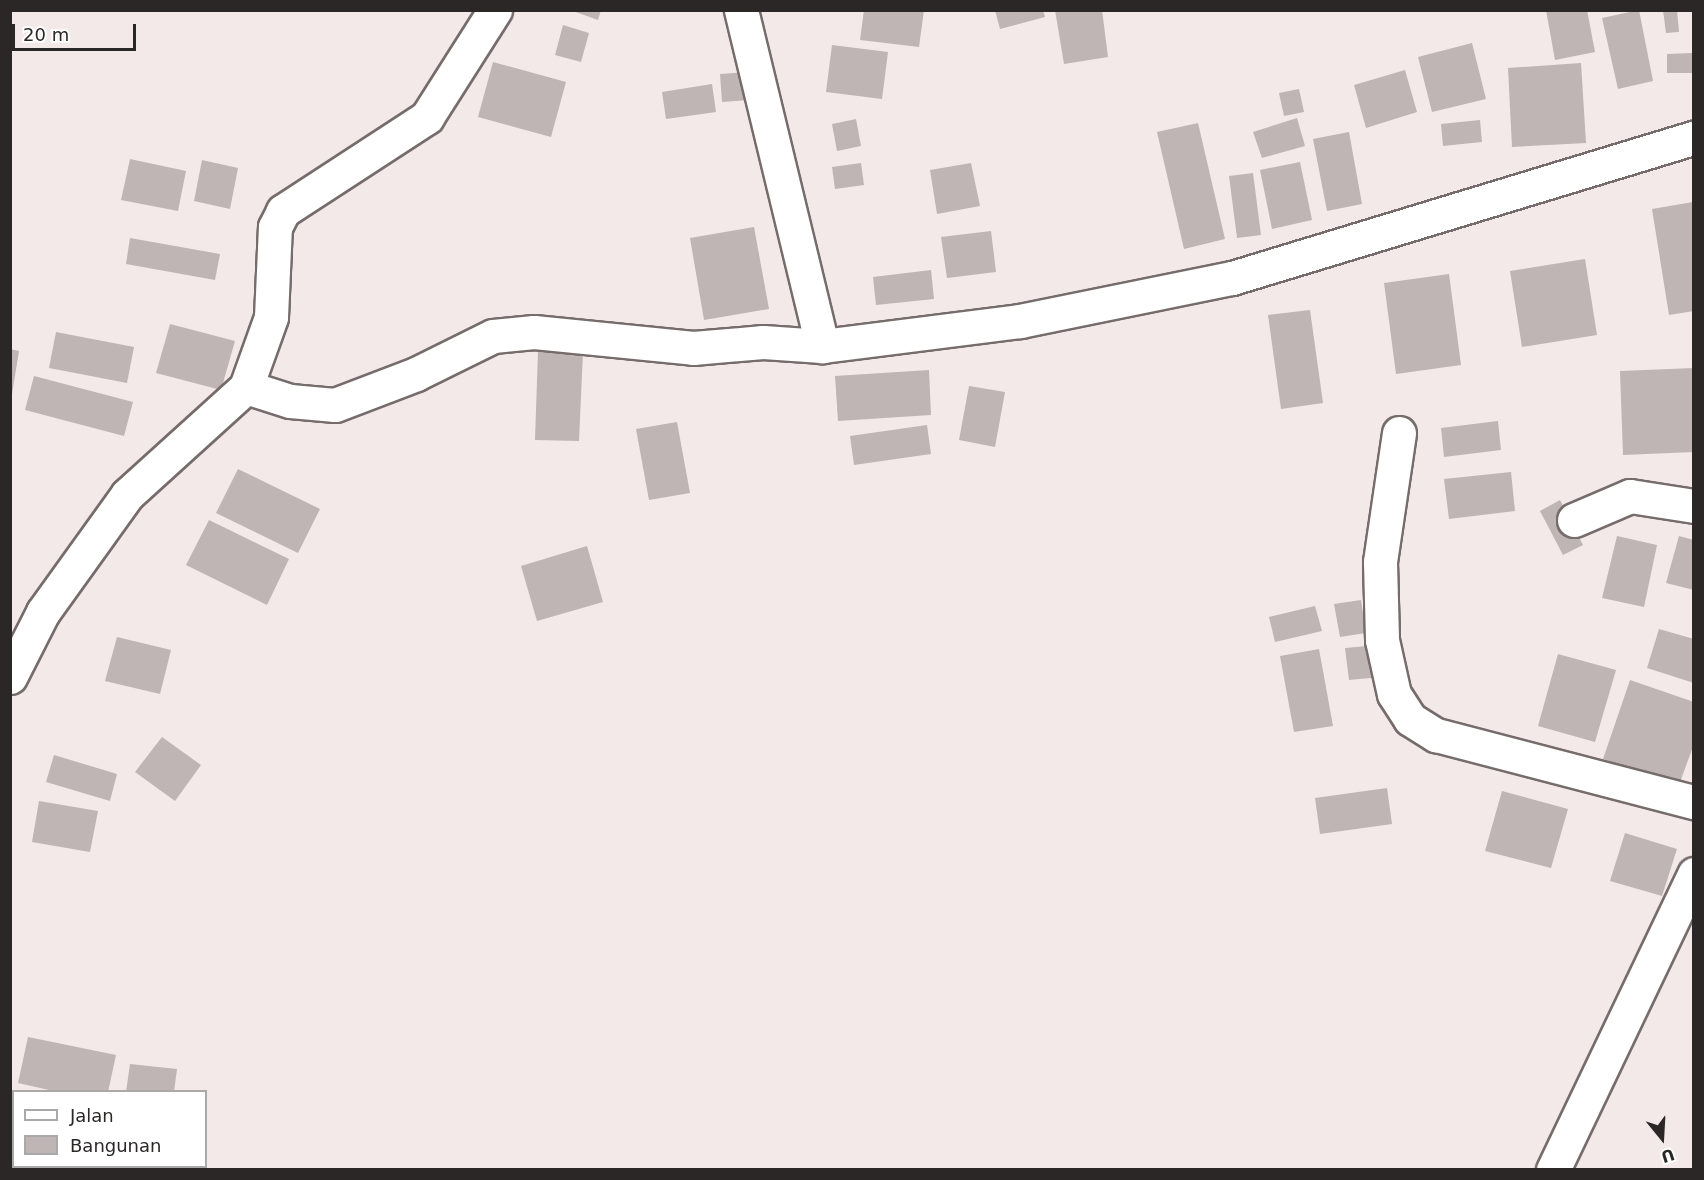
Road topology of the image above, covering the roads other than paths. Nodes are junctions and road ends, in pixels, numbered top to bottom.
1 (495, 10) edge
2 (741, 10) edge
3 (1694, 138) edge
4 (822, 346) junction
5 (246, 387) junction
6 (1398, 434) dead end
7 (1694, 506) edge
8 (1574, 520) dead end
9 (10, 677) edge
10 (1694, 802) edge
11 (1694, 874) edge
12 (1554, 1170) edge

1 - 5 street
2 - 4 street
3 - 4 street
4 - 5 street
5 - 9 street
6 - 10 street
7 - 8 street
11 - 12 street

